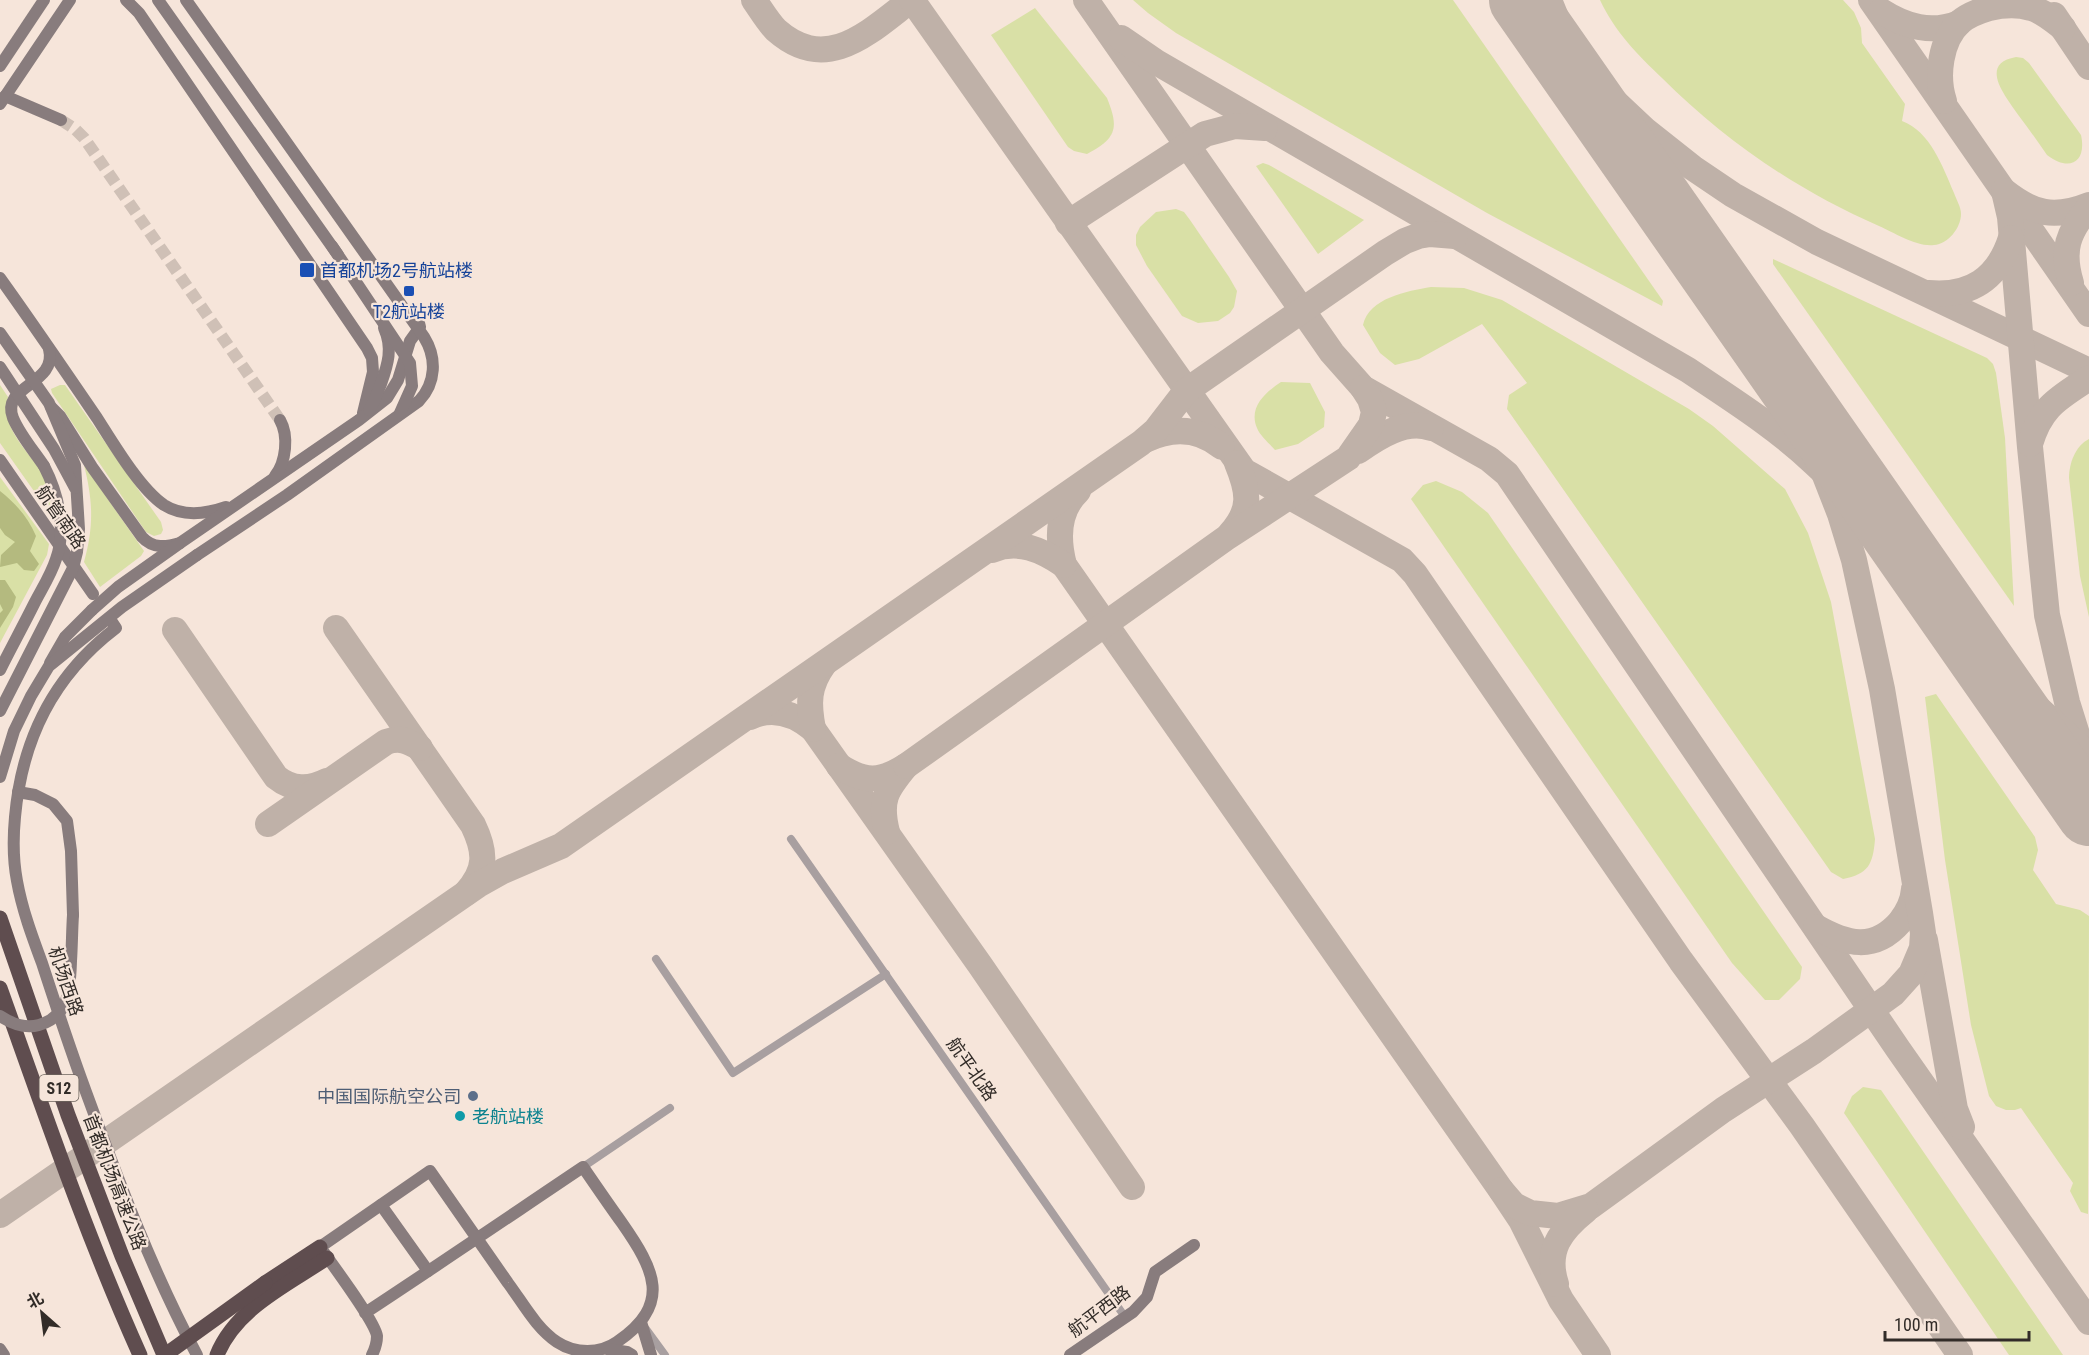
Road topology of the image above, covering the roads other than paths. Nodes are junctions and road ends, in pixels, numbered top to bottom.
1 (44, 0) edge
2 (70, 0) edge
3 (81, 0) edge
4 (126, 0) edge
5 (159, 0) edge
6 (186, 0) edge
7 (191, 0) edge
8 (59, 15) junction
9 (0, 66) edge
10 (2, 100) edge
11 (61, 120) tunnel mouth
12 (0, 278) edge
13 (0, 333) edge
14 (47, 343) junction
15 (0, 367) edge
16 (41, 376) junction
17 (74, 383) junction
18 (49, 403) junction
19 (396, 418) junction
20 (280, 420) tunnel mouth
21 (360, 420) junction
22 (0, 460) edge
23 (270, 482) junction
24 (76, 491) junction
25 (249, 497) junction
26 (180, 543) junction
27 (93, 594) dead end
28 (114, 625) dead end
29 (46, 669) junction
30 (0, 670) edge
31 (0, 711) edge
32 (0, 777) edge
33 (18, 792) junction
34 (791, 839) dead end
35 (0, 918) edge
36 (656, 959) dead end
37 (886, 975) junction
38 (0, 988) edge
39 (0, 1016) edge
40 (670, 1108) dead end
41 (583, 1167) junction
42 (381, 1205) junction
43 (477, 1238) junction
44 (1194, 1245) dead end
45 (323, 1253) junction
46 (428, 1271) junction
47 (270, 1288) junction
48 (365, 1313) junction
49 (1125, 1317) junction
50 (641, 1322) junction
51 (0, 1349) edge
52 (611, 1352) edge
53 (4, 1355) edge
54 (140, 1355) edge
55 (164, 1355) edge
56 (197, 1355) edge
57 (217, 1355) edge
58 (372, 1355) edge
59 (632, 1355) edge
60 (651, 1355) edge
61 (665, 1355) edge
62 (1070, 1355) edge

1 - 9 street
2 - 8 street
3 - 8 street
4 - 21 street
5 - 19 street, bridge
5 - 21 street
6 - 19 street, bridge
7 - 21 street
8 - 10 street
10 - 11 street
12 - 14 street
13 - 18 street, bridge
14 - 16 street
14 - 17 street
15 - 24 street, bridge
16 - 17 street
16 - 30 street, bridge
17 - 25 street
18 - 24 street, bridge
18 - 26 street, bridge
19 - 29 street, bridge
20 - 23 street
21 - 23 street
22 - 27 street, 航管南路
23 - 25 street
24 - 31 street, bridge
25 - 26 street
26 - 29 street, bridge
28 - 33 street, 机场西路
29 - 32 street
33 - 39 street, bridge
33 - 56 street, 机场西路
34 - 37 street, 航平北路
35 - 55 highway, 首都机场高速公路 / S12
36 - 37 street
37 - 49 street, 航平北路
38 - 54 highway, S12
40 - 41 street
41 - 43 street
41 - 50 street
42 - 43 street
42 - 45 street
42 - 46 street
43 - 46 street
43 - 52 street
44 - 49 street, 航平西路
45 - 47 highway
45 - 48 street
46 - 48 street
47 - 55 highway, bridge
47 - 57 highway
48 - 58 street
49 - 62 street, 航平西路
50 - 52 street
50 - 60 street
50 - 61 street
51 - 53 street
52 - 59 street

